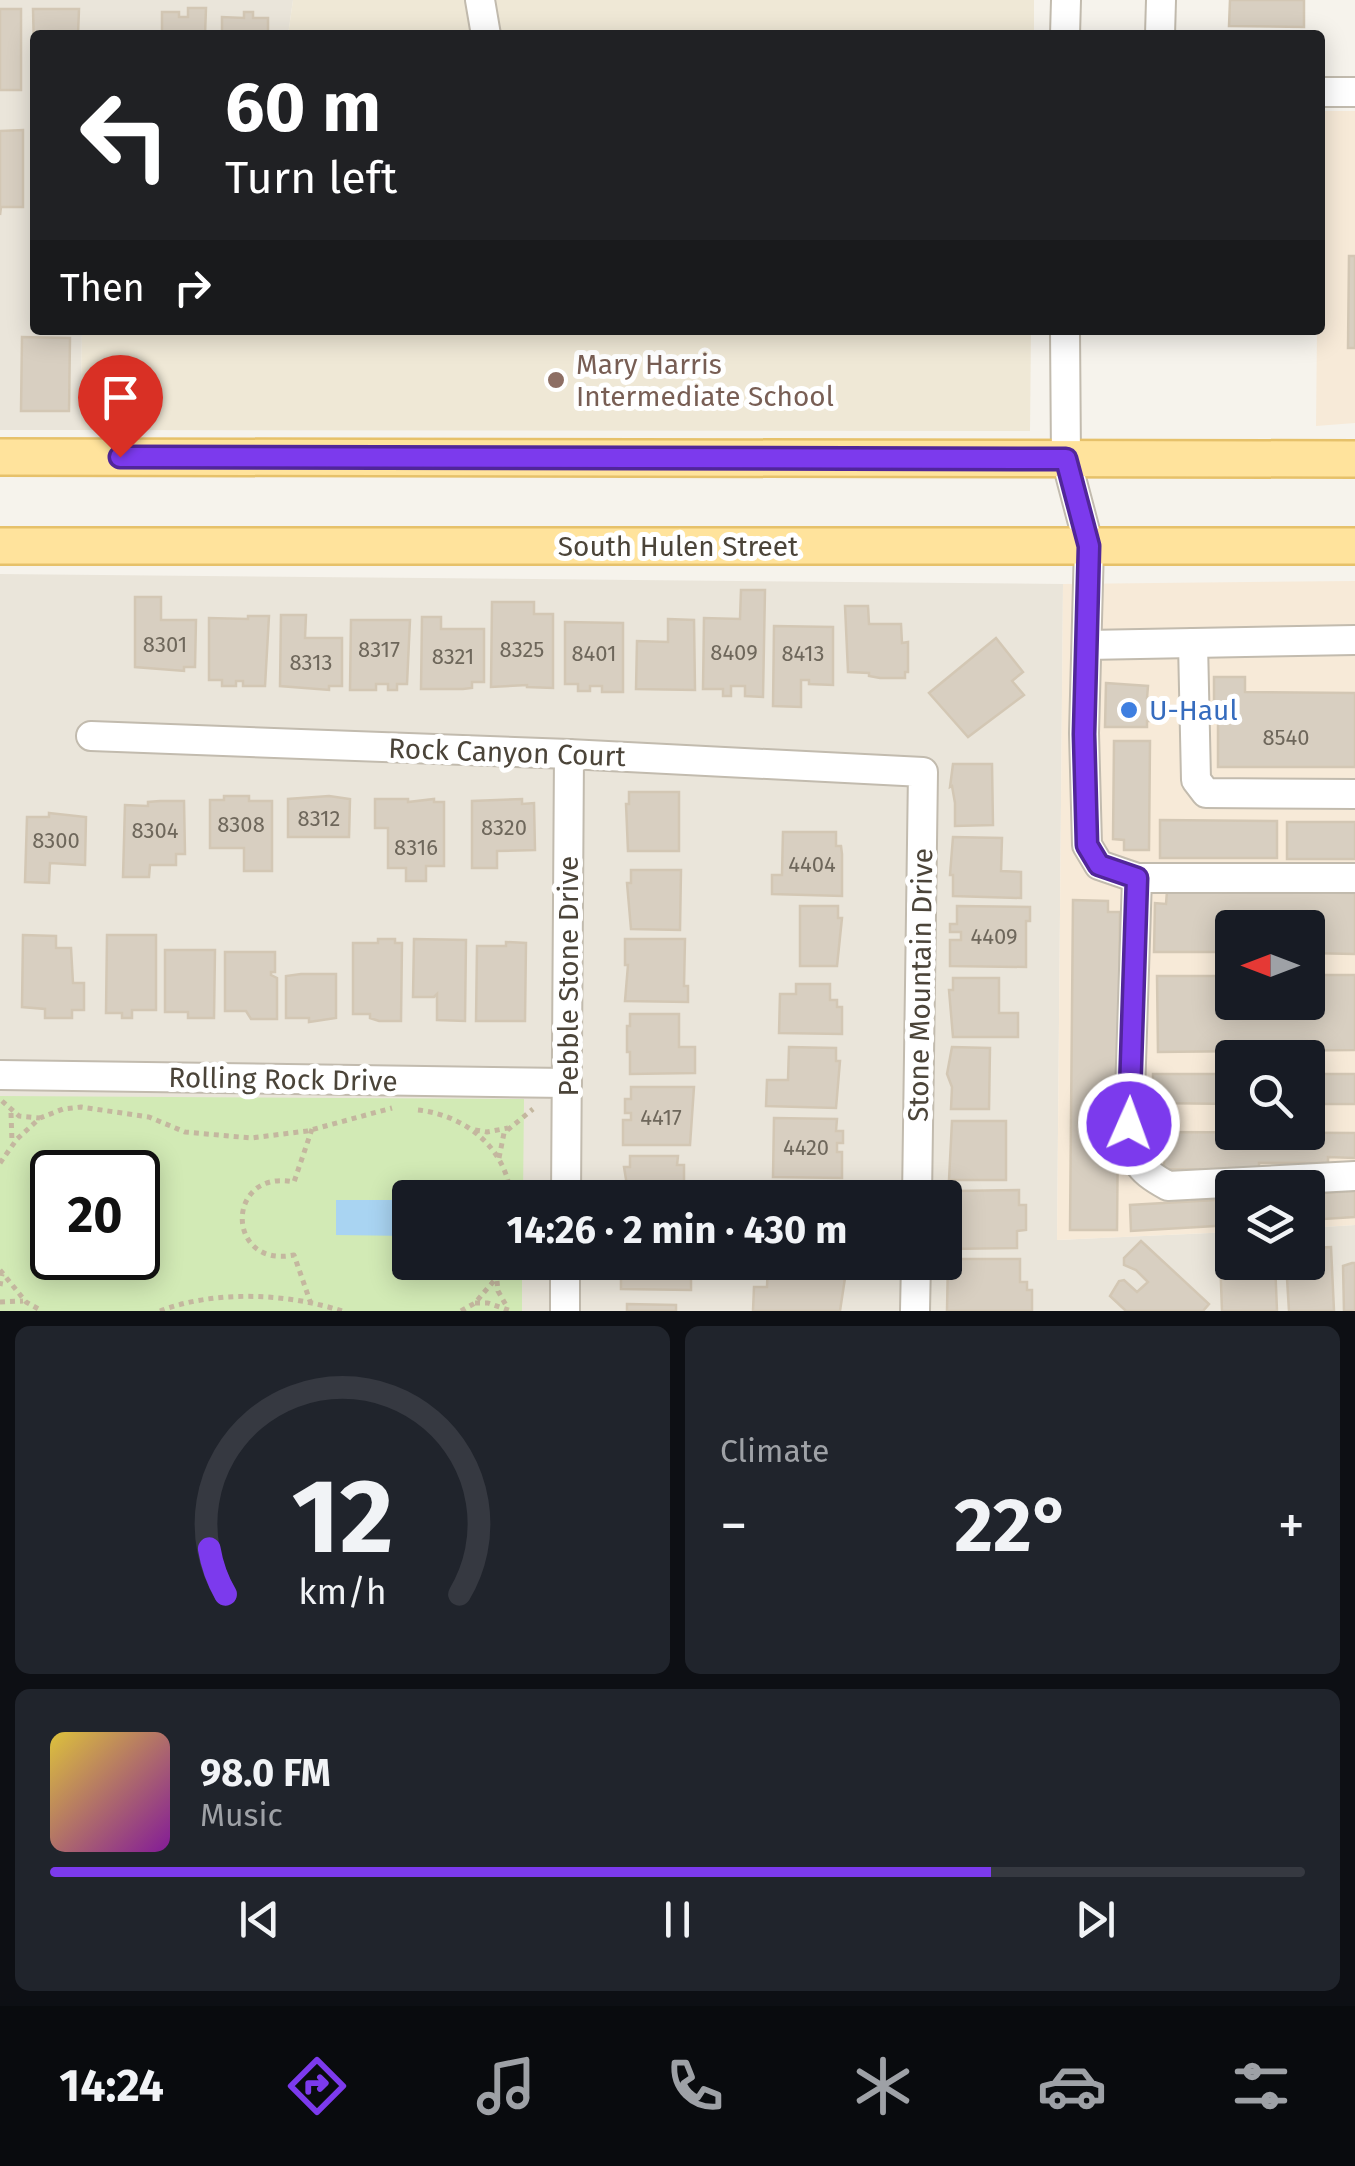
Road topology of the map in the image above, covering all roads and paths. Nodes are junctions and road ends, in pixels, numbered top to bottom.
1 (480, 0) edge
2 (1066, 0) edge
3 (1161, 0) edge
4 (485, 30) edge
5 (1065, 30) edge
6 (1160, 30) edge
7 (1325, 92) edge
8 (1355, 92) edge
9 (1065, 335) edge
10 (0, 457) edge
11 (1066, 459) junction
12 (1355, 460) edge
13 (0, 546) edge
14 (1089, 546) junction
15 (1355, 546) edge
16 (1355, 640) edge
17 (1193, 643) junction
18 (1086, 645) junction
19 (91, 736) dead end
20 (569, 754) junction
21 (923, 772) joint
22 (1355, 794) edge
23 (1137, 878) junction
24 (1355, 878) edge
25 (0, 1075) edge
26 (567, 1083) junction
27 (0, 1099) edge
28 (397, 1107) dead end
29 (411, 1109) dead end
30 (10, 1110) junction
31 (40, 1118) junction
32 (312, 1129) junction
33 (476, 1130) junction
34 (10, 1149) junction
35 (499, 1160) junction
36 (0, 1164) edge
37 (1355, 1176) edge
38 (509, 1180) edge
39 (566, 1180) edge
40 (917, 1180) edge
41 (1, 1272) edge
42 (494, 1280) edge
43 (496, 1280) edge
44 (565, 1280) edge
45 (916, 1280) edge
46 (0, 1286) edge
47 (0, 1302) edge
48 (26, 1302) junction
49 (474, 1303) junction
50 (311, 1304) junction
51 (42, 1311) edge
52 (160, 1311) edge
53 (342, 1311) edge
54 (461, 1311) edge
55 (511, 1311) edge
56 (565, 1311) edge
57 (915, 1311) edge

1 - 4 street
2 - 5 street
3 - 6 street
7 - 8 street
9 - 11 street
10 - 11 main road
11 - 12 main road
11 - 14 street
13 - 14 main road, South Hulen Street
14 - 15 main road, South Hulen Street
14 - 18 street
16 - 17 street
17 - 18 street
17 - 22 street
18 - 23 street
19 - 20 street, Rock Canyon Court
20 - 21 street, Rock Canyon Court
20 - 26 street, Pebble Stone Drive
21 - 40 street, Stone Mountain Drive
23 - 24 street
23 - 37 street
25 - 26 street, Rolling Rock Drive
26 - 39 street, Pebble Stone Drive
27 - 30 path
28 - 32 path
29 - 33 path
30 - 31 path
30 - 34 path
31 - 32 path
31 - 34 path
32 - 50 path
33 - 35 path
33 - 35 path
34 - 36 path
35 - 38 path
41 - 46 path
41 - 48 path
42 - 49 path
43 - 55 path
44 - 56 street
45 - 57 street
47 - 48 path
48 - 51 path
49 - 54 path
49 - 55 path
50 - 52 path
50 - 53 path

